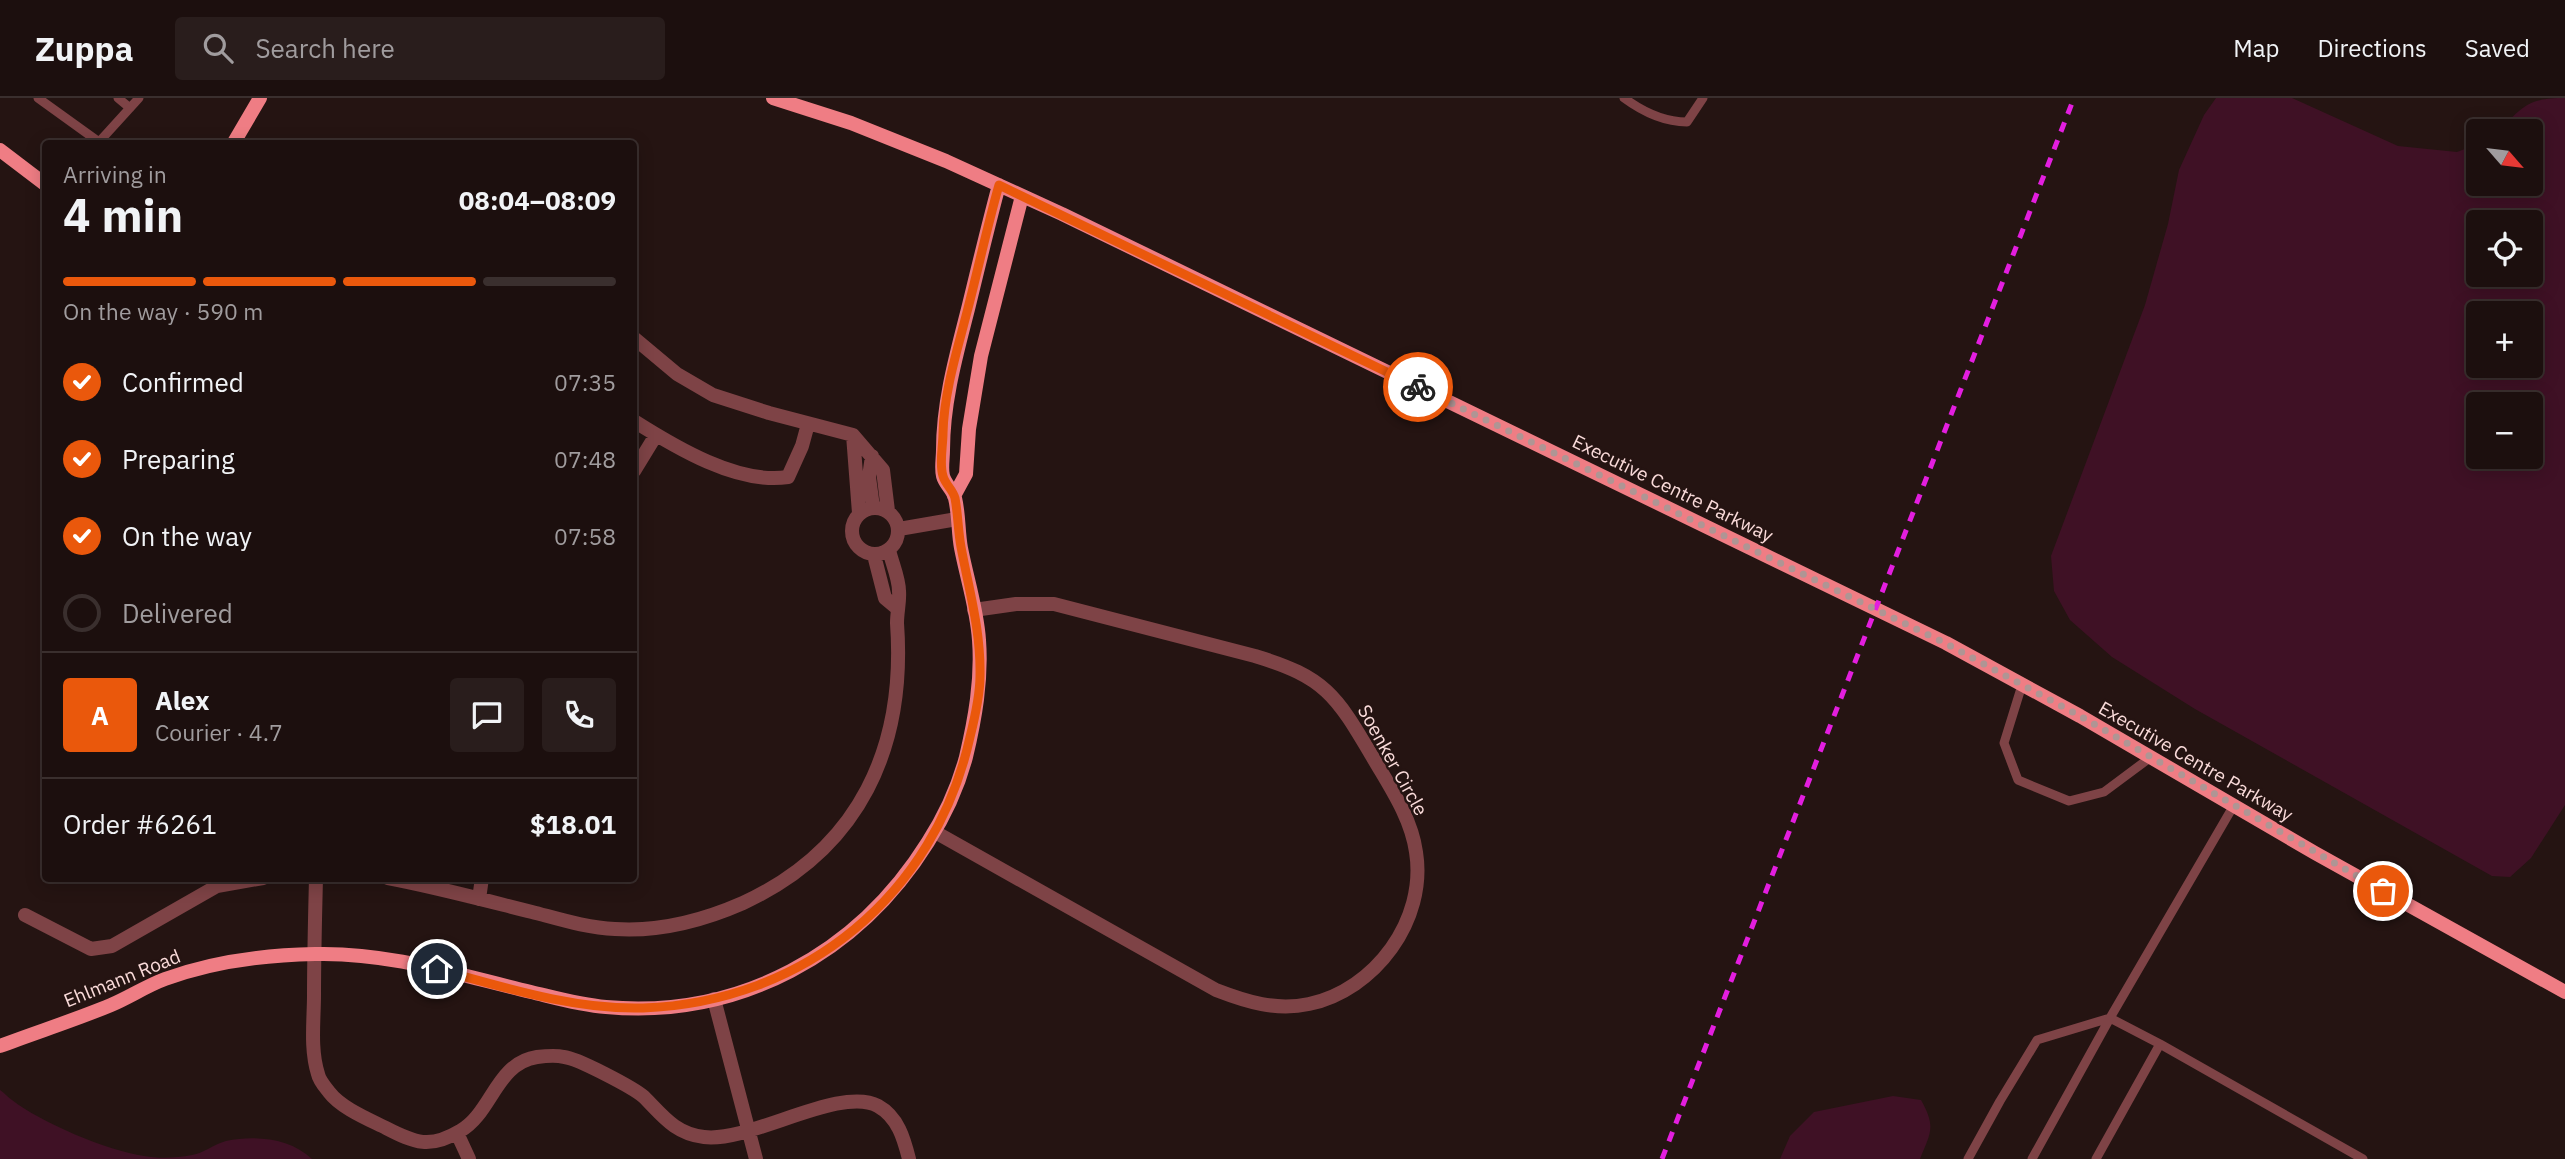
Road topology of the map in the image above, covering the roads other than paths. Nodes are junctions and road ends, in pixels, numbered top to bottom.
1 (38, 98) edge
2 (118, 98) edge
3 (139, 98) edge
4 (260, 98) edge
5 (773, 98) edge
6 (1624, 98) edge
7 (1703, 98) edge
8 (130, 108) junction
9 (96, 140) edge
10 (101, 140) edge
11 (235, 140) edge
12 (0, 149) edge
13 (42, 183) edge
14 (999, 185) junction
15 (1022, 196) junction
16 (637, 341) edge
17 (637, 423) edge
18 (807, 424) junction
19 (656, 435) junction
20 (853, 435) junction
21 (872, 456) junction
22 (637, 466) edge
23 (954, 496) junction
24 (866, 510) junction
25 (888, 511) junction
26 (957, 519) junction
27 (899, 529) junction
28 (889, 550) junction
29 (874, 555) junction
30 (897, 608) junction
31 (974, 610) junction
32 (2022, 685) junction
33 (2151, 757) junction
34 (2234, 805) junction
35 (935, 832) junction
36 (240, 882) edge
37 (316, 882) edge
38 (415, 882) edge
39 (481, 882) edge
40 (479, 899) junction
41 (25, 915) dead end
42 (313, 954) junction
43 (2565, 992) edge
44 (714, 999) junction
45 (2110, 1018) junction
46 (2160, 1044) junction
47 (0, 1046) edge
48 (749, 1130) junction
49 (457, 1133) junction
50 (469, 1159) edge
51 (756, 1159) edge
52 (909, 1159) edge
53 (1968, 1159) edge
54 (2032, 1159) edge
55 (2095, 1159) edge
56 (2363, 1159) edge

1 - 9 lane
2 - 8 lane
3 - 8 lane
4 - 11 street
5 - 14 street, Executive Centre Parkway
6 - 7 lane
8 - 10 lane
12 - 13 street
14 - 15 street, Executive Centre Parkway
14 - 23 street, Ehlmann Road
15 - 23 street, Ehlmann Road
15 - 32 street, Executive Centre Parkway
16 - 18 street
17 - 19 street
18 - 19 street
18 - 20 street
19 - 22 street
20 - 21 street
20 - 24 street
21 - 24 street
21 - 25 street
23 - 26 street, Ehlmann Road
24 - 25 street
24 - 29 street
25 - 27 street
26 - 27 street
26 - 31 street, Ehlmann Road
27 - 28 street
28 - 29 street
28 - 30 street
29 - 30 street
30 - 40 street
31 - 35 street, Ehlmann Road
31 - 35 street, Soenker Circle
32 - 33 street, Executive Centre Parkway
32 - 33 lane
33 - 34 street, Executive Centre Parkway
34 - 43 street, Executive Centre Parkway
34 - 45 lane
35 - 44 street, Ehlmann Road
36 - 41 street
37 - 42 street
38 - 40 street
39 - 40 street
42 - 44 street, Ehlmann Road
42 - 47 street, Ehlmann Road
42 - 49 street
44 - 48 street
45 - 46 lane
45 - 53 lane
45 - 54 lane
46 - 55 lane
46 - 56 lane
48 - 49 street
48 - 51 street
48 - 52 street
49 - 50 street

